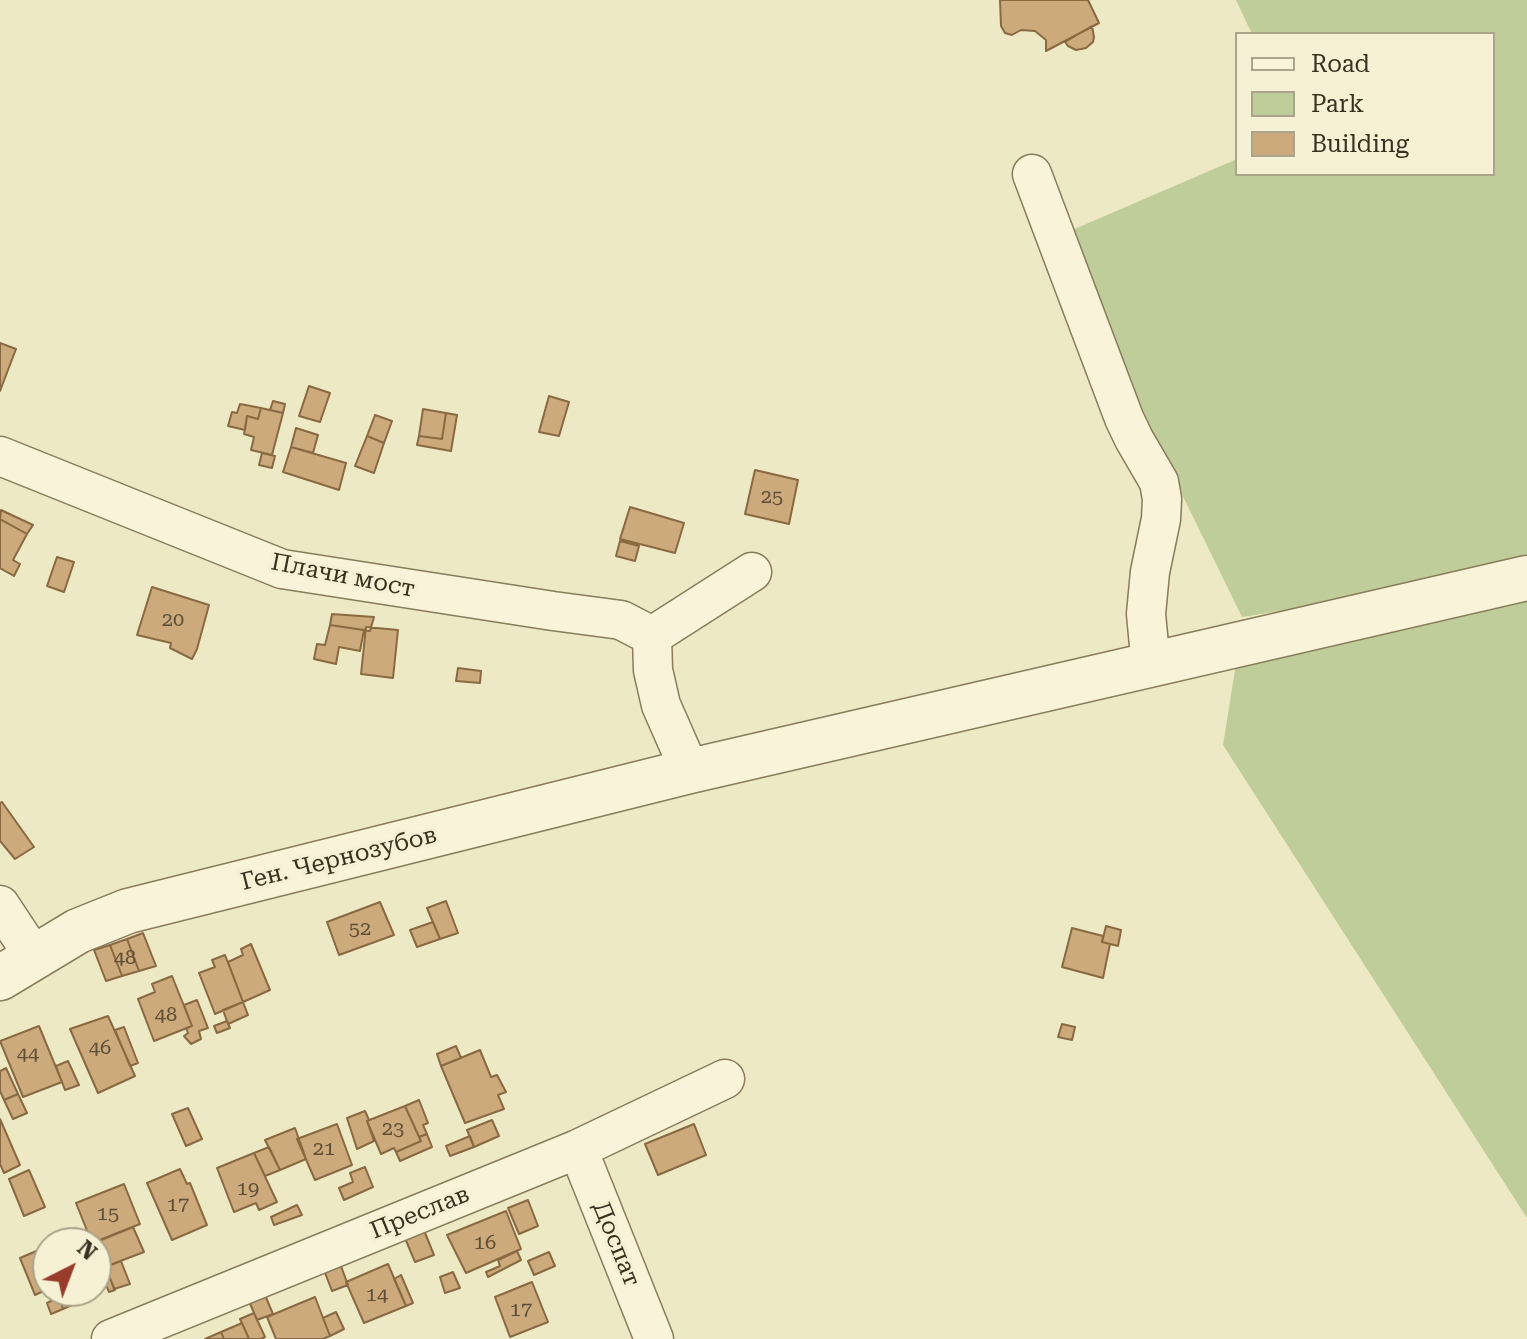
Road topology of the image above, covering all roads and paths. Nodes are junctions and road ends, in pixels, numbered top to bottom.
1 (1032, 174) dead end
2 (0, 456) edge
3 (752, 572) dead end
4 (1527, 578) edge
5 (652, 636) junction
6 (1151, 666) junction
7 (690, 771) junction
8 (0, 905) edge
9 (17, 968) edge
10 (725, 1079) dead end
11 (578, 1149) junction
12 (111, 1339) edge
13 (654, 1339) edge

1 - 6 street
2 - 5 street, Плачи мост
3 - 5 street
4 - 6 street, Ген. Чернозубов
5 - 7 street
6 - 7 street, Ген. Чернозубов
7 - 9 street, Ген. Чернозубов
8 - 9 street
10 - 11 street, Преслав
11 - 12 street, Преслав
11 - 13 street, Доспат

